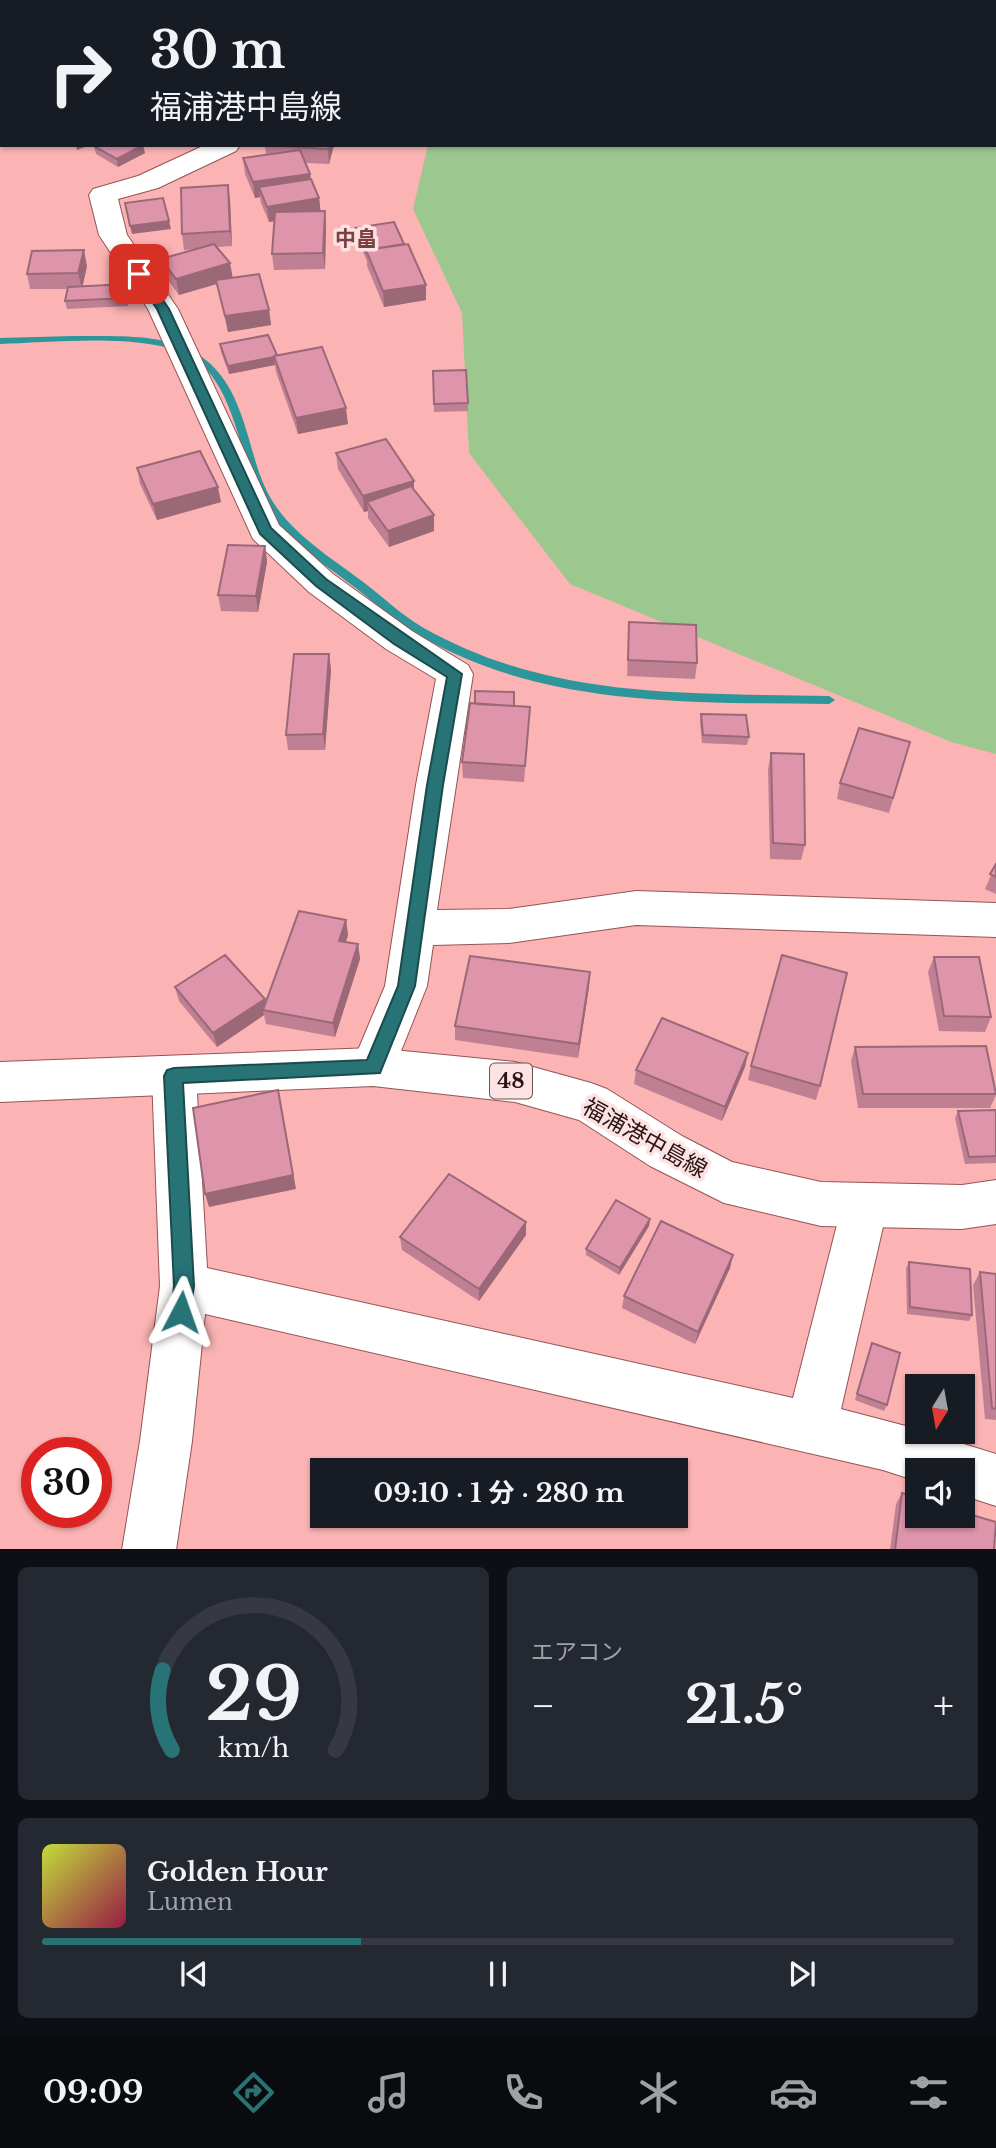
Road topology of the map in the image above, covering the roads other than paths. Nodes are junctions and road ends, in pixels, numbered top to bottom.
1 (223, 147) edge
2 (996, 920) edge
3 (415, 928) junction
4 (373, 1068) junction
5 (174, 1076) junction
6 (0, 1082) edge
7 (996, 1202) edge
8 (865, 1205) junction
9 (184, 1286) junction
10 (811, 1429) junction
11 (996, 1480) edge
12 (149, 1549) edge

1 - 3 street
2 - 3 street
3 - 4 street
4 - 5 street, 福浦港中島線 / 48
4 - 8 street, 福浦港中島線 / 48
5 - 6 street, 福浦港中島線 / 48
5 - 9 street
7 - 8 street, 福浦港中島線 / 48
8 - 10 street
9 - 10 street
9 - 12 street
10 - 11 street

